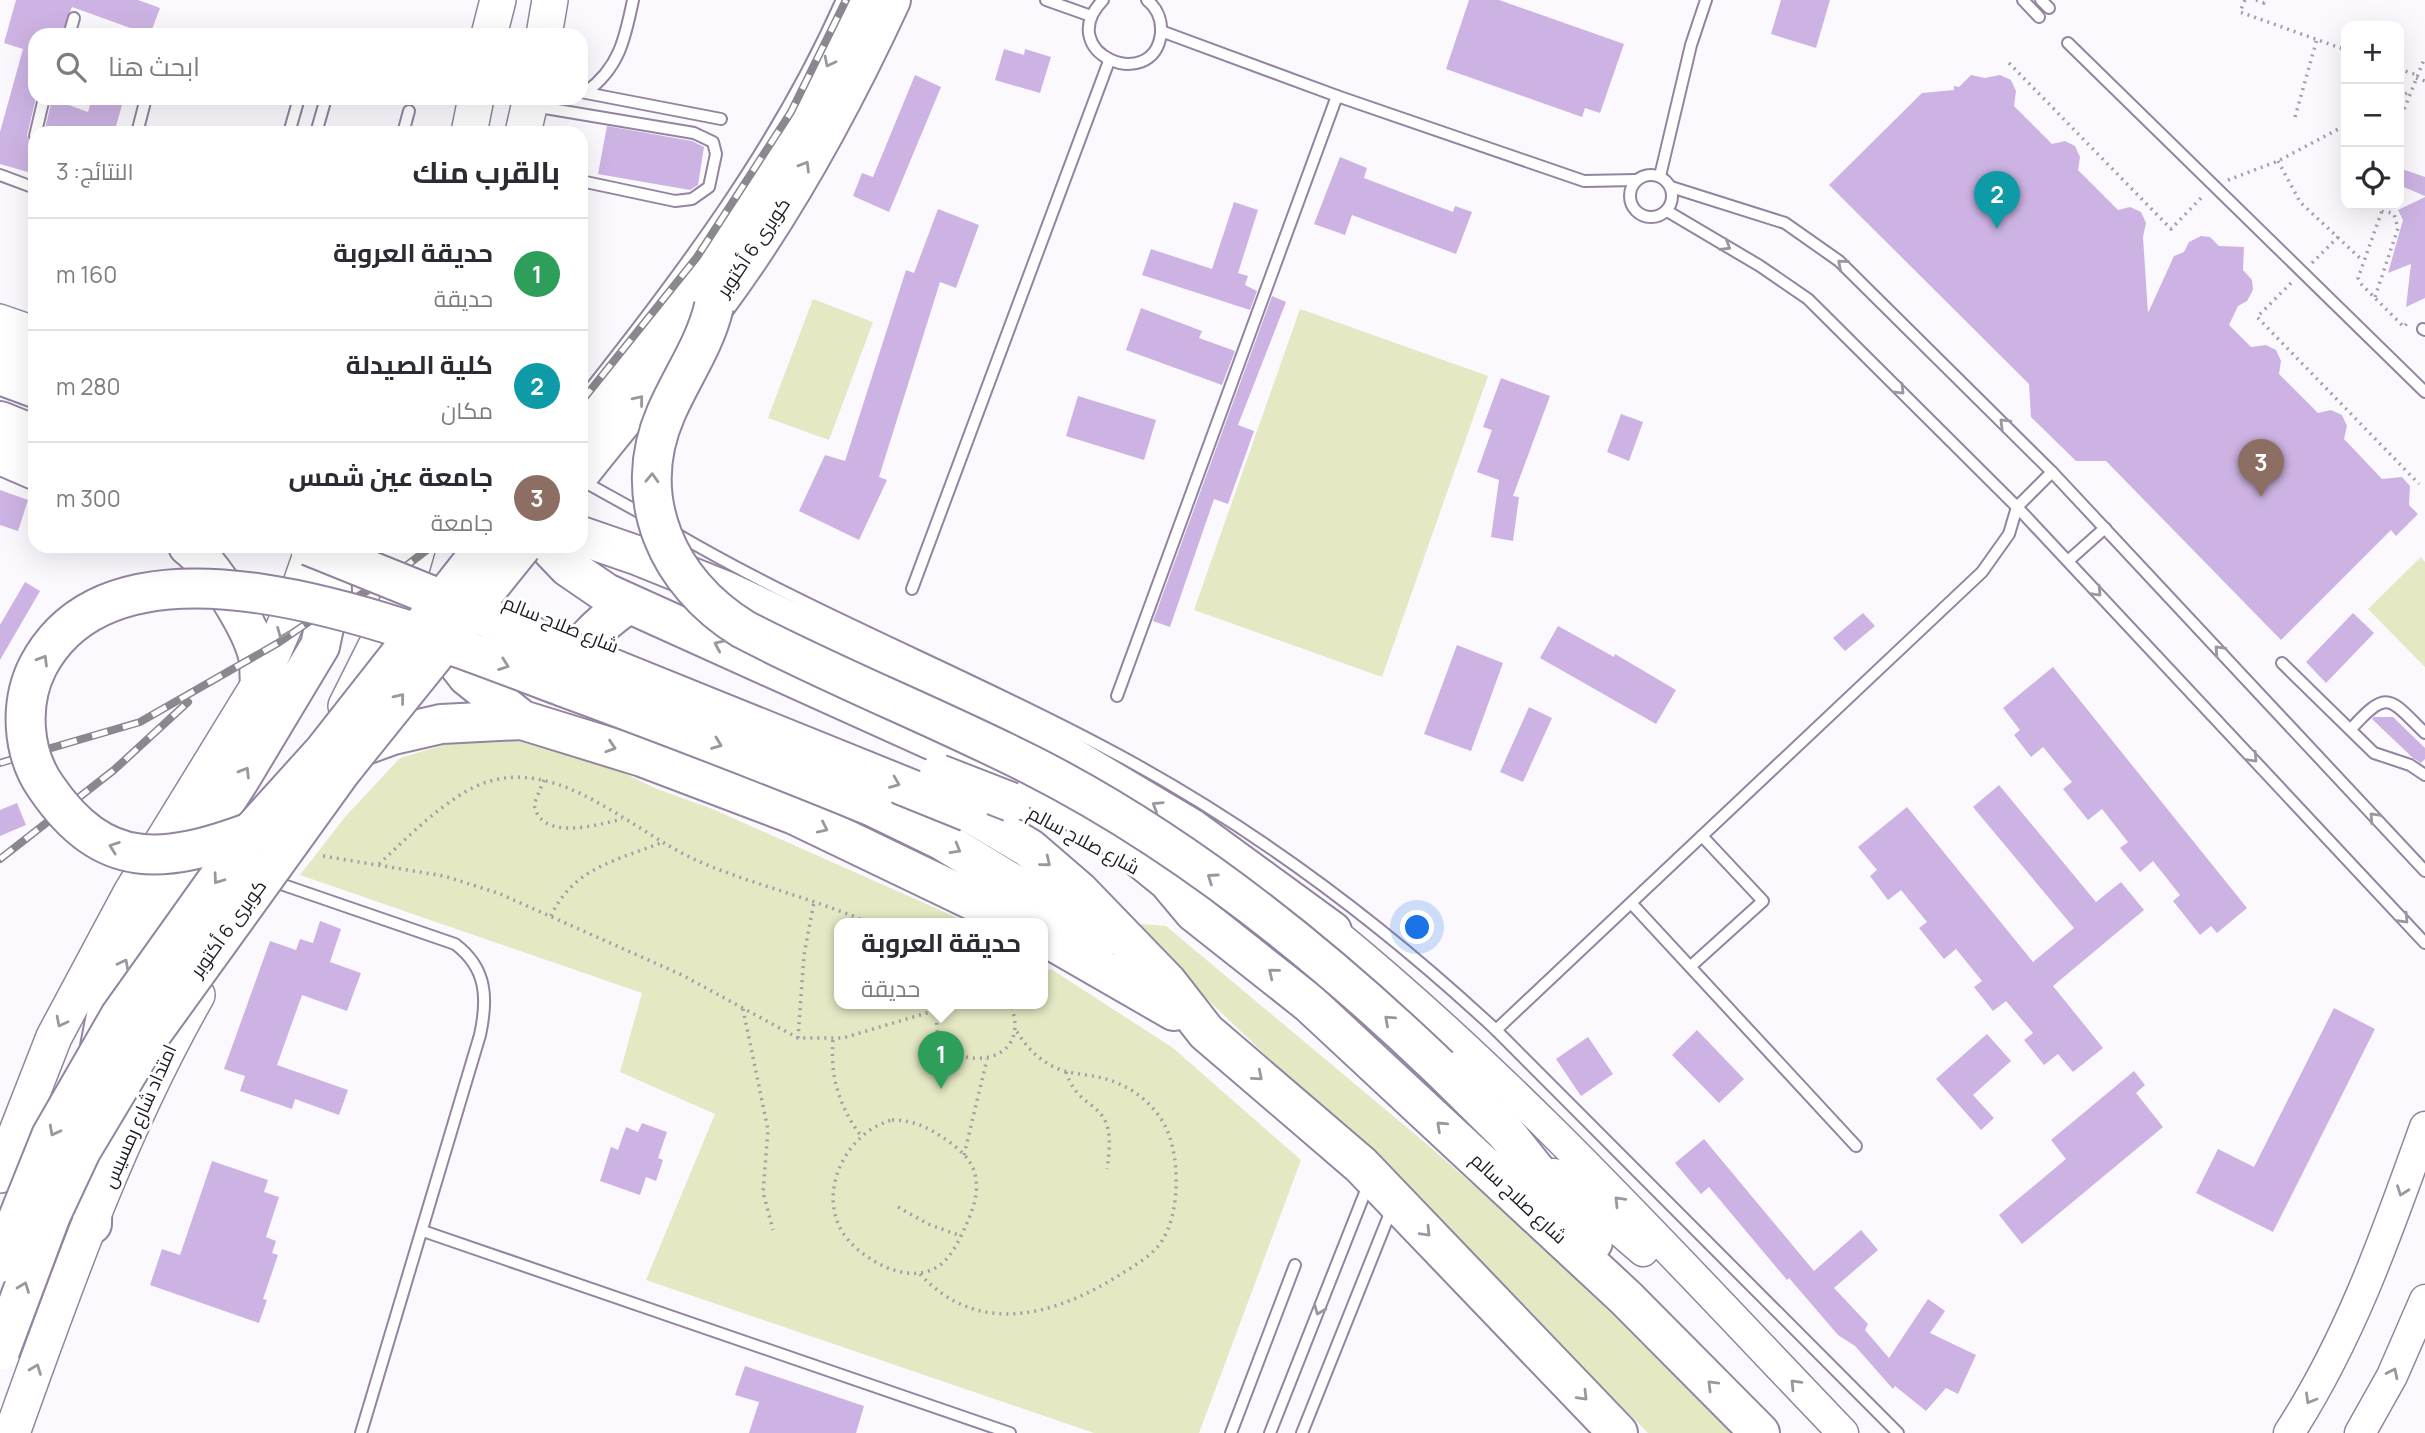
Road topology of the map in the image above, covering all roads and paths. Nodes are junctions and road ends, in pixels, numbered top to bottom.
1 (498, 0) edge
2 (550, 0) edge
3 (633, 0) edge
4 (858, 0) edge
5 (891, 0) edge
6 (1046, 0) edge
7 (1103, 0) edge
8 (1147, 0) edge
9 (1706, 0) edge
10 (2023, 0) edge
11 (2245, 0) edge
12 (2256, 0) edge
13 (2265, 0) edge
14 (1091, 16) junction
15 (2039, 17) dead end
16 (74, 18) dead end
17 (71, 28) edge
18 (491, 28) edge
19 (545, 28) edge
20 (1161, 31) junction
21 (2317, 39) junction
22 (2068, 43) dead end
23 (2341, 48) edge
24 (2425, 57) edge
25 (1109, 61) junction
26 (2404, 71) edge
27 (2417, 76) junction
28 (2425, 80) edge
29 (588, 89) edge
30 (2411, 91) junction
31 (588, 93) edge
32 (2404, 94) edge
33 (1337, 96) junction
34 (42, 105) edge
35 (144, 105) edge
36 (297, 105) edge
37 (324, 105) edge
38 (475, 105) edge
39 (2404, 109) edge
40 (410, 111) dead end
41 (528, 112) edge
42 (2295, 117) dead end
43 (721, 119) dead end
44 (37, 126) edge
45 (139, 126) edge
46 (291, 126) edge
47 (318, 126) edge
48 (405, 126) edge
49 (470, 126) edge
50 (2278, 161) dead end
51 (0, 175) edge
52 (1660, 176) junction
53 (1636, 180) junction
54 (588, 182) edge
55 (28, 185) edge
56 (1671, 187) junction
57 (2382, 210) edge
58 (2388, 210) edge
59 (1667, 211) junction
60 (2338, 237) junction
61 (2363, 261) junction
62 (2303, 272) junction
63 (2375, 297) junction
64 (714, 306) junction
65 (0, 315) edge
66 (28, 325) edge
67 (2424, 329) edge
68 (0, 344) edge
69 (28, 353) edge
70 (0, 375) edge
71 (28, 385) edge
72 (2425, 391) edge
73 (0, 402) edge
74 (28, 413) edge
75 (588, 415) edge
76 (0, 421) edge
77 (28, 432) edge
78 (0, 455) edge
79 (588, 463) edge
80 (28, 467) edge
81 (2052, 472) junction
82 (588, 484) edge
83 (2419, 484) dead end
84 (2017, 507) junction
85 (2105, 528) junction
86 (588, 538) edge
87 (194, 553) edge
88 (309, 553) edge
89 (325, 553) edge
90 (328, 553) edge
91 (382, 553) edge
92 (399, 553) edge
93 (416, 553) edge
94 (480, 553) edge
95 (516, 553) edge
96 (556, 553) edge
97 (2068, 561) junction
98 (407, 584) junction
99 (912, 589) dead end
100 (628, 604) junction
101 (2282, 663) dead end
102 (260, 683) junction
103 (1117, 696) dead end
104 (539, 725) junction
105 (2351, 729) junction
106 (2425, 733) edge
107 (318, 762) junction
108 (2425, 775) edge
109 (544, 780) junction
110 (624, 819) junction
111 (251, 832) junction
112 (1702, 836) junction
113 (663, 842) junction
114 (323, 856) dead end
115 (378, 864) junction
116 (2425, 871) edge
117 (263, 878) junction
118 (1168, 881) junction
119 (814, 902) junction
120 (1632, 904) junction
121 (551, 916) junction
122 (856, 918) edge
123 (1010, 918) edge
124 (1332, 931) joint
125 (1048, 938) edge
126 (2425, 943) edge
127 (1691, 967) junction
128 (1167, 982) junction
129 (743, 1009) junction
130 (940, 1009) joint
131 (1011, 1009) edge
132 (1015, 1028) junction
133 (1496, 1030) junction
134 (1206, 1032) junction
135 (798, 1038) junction
136 (833, 1040) junction
137 (987, 1059) junction
138 (1066, 1072) junction
139 (2425, 1127) edge
140 (1505, 1132) junction
141 (861, 1136) junction
142 (1856, 1146) dead end
143 (964, 1155) junction
144 (1107, 1169) dead end
145 (0, 1175) edge
146 (1384, 1188) junction
147 (898, 1207) dead end
148 (92, 1224) junction
149 (773, 1230) dead end
150 (423, 1231) junction
151 (961, 1236) junction
152 (0, 1263) edge
153 (1295, 1265) dead end
154 (920, 1274) junction
155 (1626, 1298) junction
156 (2425, 1300) edge
157 (1718, 1303) junction
158 (0, 1350) edge
159 (1614, 1431) edge
160 (12, 1433) edge
161 (361, 1433) edge
162 (1010, 1433) edge
163 (1231, 1433) edge
164 (1270, 1433) edge
165 (1302, 1433) edge
166 (1760, 1433) edge
167 (1843, 1433) edge
168 (1898, 1433) edge
169 (2289, 1433) edge
170 (2360, 1433) edge

1 - 18 main road
2 - 19 main road
3 - 29 lane
4 -> 75 highway, كوبرى 6 أكتوبر
64 -> 5 highway, كوبرى 6 أكتوبر
6 - 14 lane
7 - 14 lane
8 - 20 lane
9 - 52 lane
10 - 15 lane
11 - 21 path
12 - 13 path
14 - 25 lane
16 - 17 lane
20 - 25 lane
20 - 33 lane
21 - 23 path
21 - 42 path
22 - 62 lane
24 - 27 path
25 - 99 lane
26 - 27 path
27 - 28 path
27 - 30 path
30 - 32 path
30 - 39 path
31 - 43 lane
33 - 53 lane
33 - 103 lane
34 - 44 lane
35 - 45 lane
36 - 46 lane
37 - 47 lane
38 - 49 main road
40 - 48 lane
41 - 54 lane
50 - 60 path
51 - 55 lane
52 - 53 lane
52 - 56 lane
53 - 59 lane
56 - 59 lane
81 -> 56 lane
57 - 61 path
58 - 63 path
59 -> 84 lane
60 - 61 path
60 - 62 path
61 - 63 path
62 - 72 lane
62 - 83 path
63 - 67 path
79 -> 64 highway, كوبرى 6 أكتوبر
140 -> 64 highway, bridge
65 - 66 street
68 - 69 highway
70 - 71 highway
73 - 74 highway
76 - 77 highway
78 - 80 highway
81 - 84 lane
81 - 85 lane
82 - 133 lane
84 - 97 lane
84 - 112 lane
85 - 97 lane
116 -> 85 lane
124 -> 86 highway, bridge
87 - 102 highway
88 -> 102 main road
148 -> 89 highway
90 -> 128 highway, شارع صلاح سالم, bridge
91 - 118 highway, شارع صلاح سالم, bridge
92 - 98 highway
93 - 98 main road, امتداد شارع رمسيس
94 - 111 highway, كوبرى 6 أكتوبر, bridge
158 -> 95 highway, كوبرى 6 أكتوبر, bridge
96 - 100 highway
97 -> 126 lane
98 - 104 highway
98 - 107 main road, امتداد شارع رمسيس
100 - 104 highway
118 -> 100 highway
101 - 105 lane
102 -> 145 main road
104 - 107 highway
104 -> 123 highway
105 - 106 lane
105 - 108 lane
107 - 117 main road, امتداد شارع رمسيس
109 - 110 path
109 - 110 path
109 - 115 path
110 - 113 path
111 -> 128 highway, bridge
111 -> 152 highway, كوبرى 6 أكتوبر, bridge
112 - 120 lane
112 - 127 lane
113 - 119 path
113 - 121 path
114 - 115 path
115 - 121 path
117 - 148 main road, امتداد شارع رمسيس
117 - 150 lane
155 -> 118 highway, شارع صلاح سالم
119 - 122 path
119 - 135 path
120 - 127 lane
120 - 133 lane
121 - 129 path
157 -> 124 main road
125 - 134 highway
127 - 142 lane
128 - 134 highway, شارع صلاح سالم
129 - 135 path
129 - 149 path
130 - 136 path
130 - 137 path
131 - 132 path
132 - 137 path
132 - 138 path
133 - 168 lane
134 -> 146 highway, شارع صلاح سالم
135 - 136 path
136 - 141 path
137 - 143 path
138 - 144 path
138 - 154 path
139 -> 169 main road
140 - 155 highway
140 - 157 main road
141 - 143 path
141 - 154 path
143 - 151 path
146 -> 159 highway, شارع صلاح سالم
146 -> 164 lane
146 - 165 lane
147 - 151 path
160 -> 148 main road, امتداد شارع رمسيس
150 - 161 lane
150 - 162 lane
151 - 154 path
153 - 163 lane
166 -> 155 highway, شارع صلاح سالم
170 -> 156 main road
167 -> 157 main road

